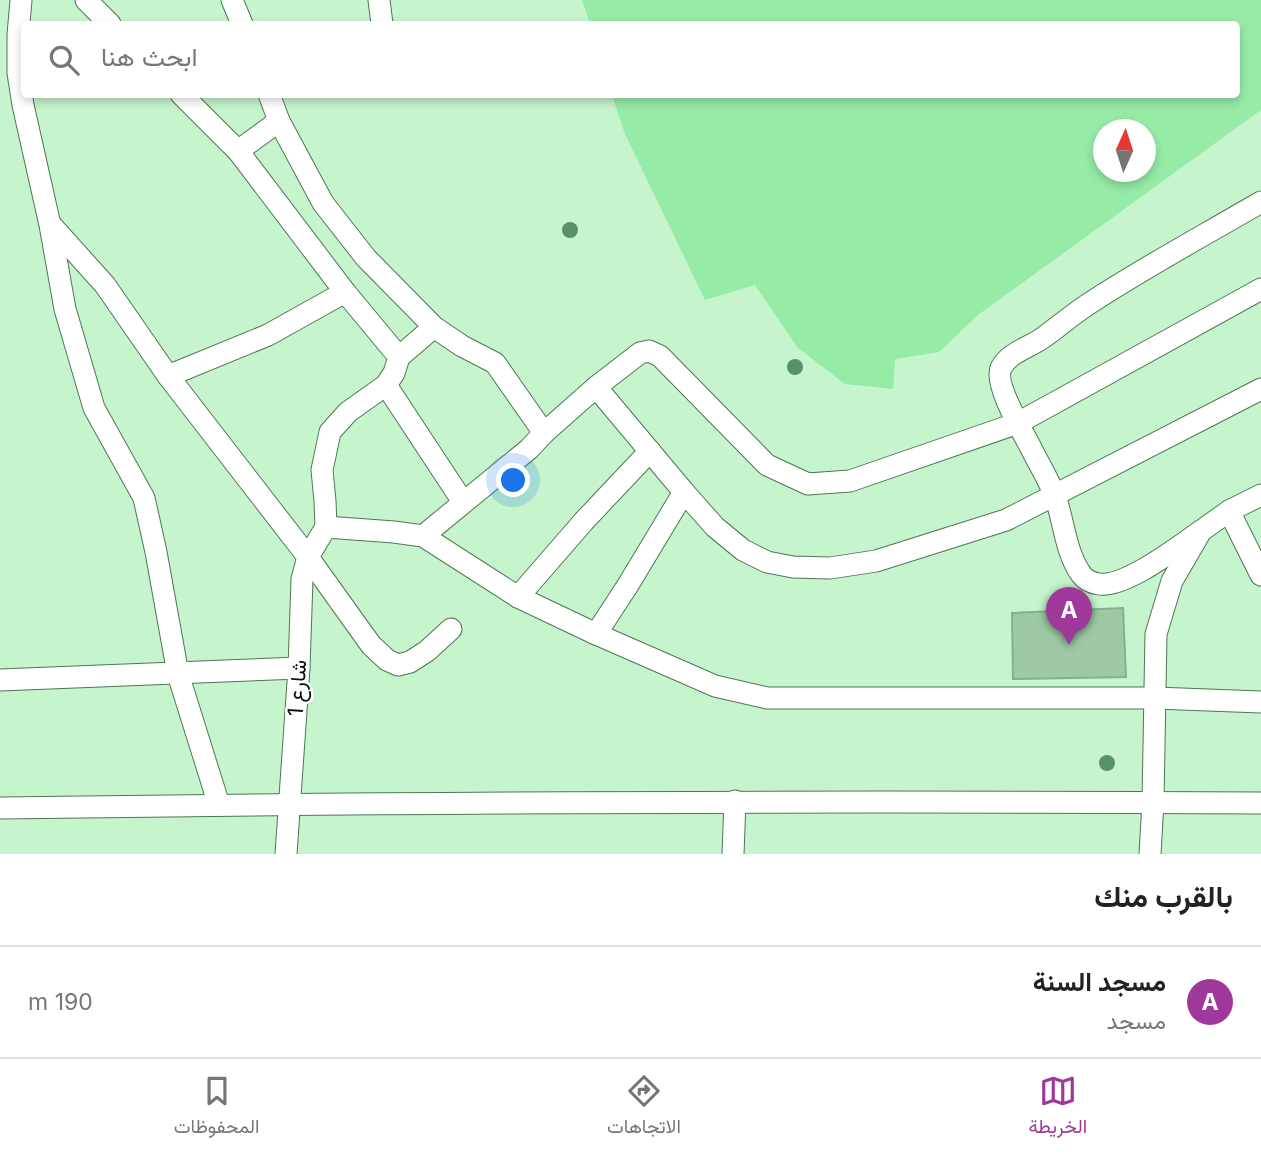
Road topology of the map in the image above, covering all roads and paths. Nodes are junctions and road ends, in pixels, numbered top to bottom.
1 (21, 0) edge
2 (86, 0) edge
3 (232, 0) edge
4 (379, 0) edge
5 (107, 21) edge
6 (241, 21) edge
7 (382, 21) edge
8 (21, 92) edge
9 (22, 98) edge
10 (185, 98) edge
11 (270, 98) edge
12 (279, 121) junction
13 (237, 151) junction
14 (1261, 202) edge
15 (50, 225) junction
16 (1261, 289) edge
17 (345, 292) junction
18 (434, 327) junction
19 (399, 357) junction
20 (168, 376) junction
21 (386, 385) junction
22 (596, 387) junction
23 (1261, 389) edge
24 (1017, 423) junction
25 (544, 433) junction
26 (650, 450) junction
27 (684, 492) junction
28 (1261, 495) edge
29 (1055, 496) junction
30 (463, 502) junction
31 (1229, 511) junction
32 (326, 527) junction
33 (1201, 531) junction
34 (423, 536) junction
35 (308, 557) junction
36 (1261, 575) edge
37 (518, 597) junction
38 (451, 629) dead end
39 (596, 634) junction
40 (299, 668) junction
41 (178, 674) junction
42 (0, 680) edge
43 (1155, 698) junction
44 (1261, 702) edge
45 (735, 801) junction
46 (1153, 802) junction
47 (1261, 803) edge
48 (219, 805) junction
49 (289, 805) junction
50 (0, 808) edge
51 (286, 854) edge
52 (733, 854) edge
53 (1150, 854) edge

1 - 8 street
2 - 5 street
3 - 6 street
4 - 7 street
9 - 15 street
10 - 13 street
11 - 12 street
12 - 13 street
12 - 18 street
13 - 17 street
14 - 24 street
15 - 20 street
15 - 41 street
16 - 24 street
17 - 19 street
17 - 20 street
18 - 19 street
18 - 25 street
19 - 21 street
20 - 35 street
21 - 30 street
21 - 32 street
22 - 24 street
22 - 25 street
22 - 26 street
23 - 29 street
24 - 29 street
25 - 30 street
26 - 27 street
26 - 37 street
27 - 29 street
27 - 39 street
28 - 31 street
29 - 33 street
30 - 34 street
31 - 33 street
31 - 36 street
32 - 34 street
32 - 35 street, شارع 1
33 - 43 street
34 - 37 street
35 - 38 street
35 - 40 street, شارع 1
37 - 39 street
39 - 43 street
40 - 41 street
40 - 49 street, شارع 1
41 - 42 street
41 - 48 street
43 - 44 street
43 - 46 street
45 - 46 street
45 - 49 street
45 - 52 street
46 - 47 street
46 - 53 street
48 - 49 street
48 - 50 street
49 - 51 street, شارع 1

